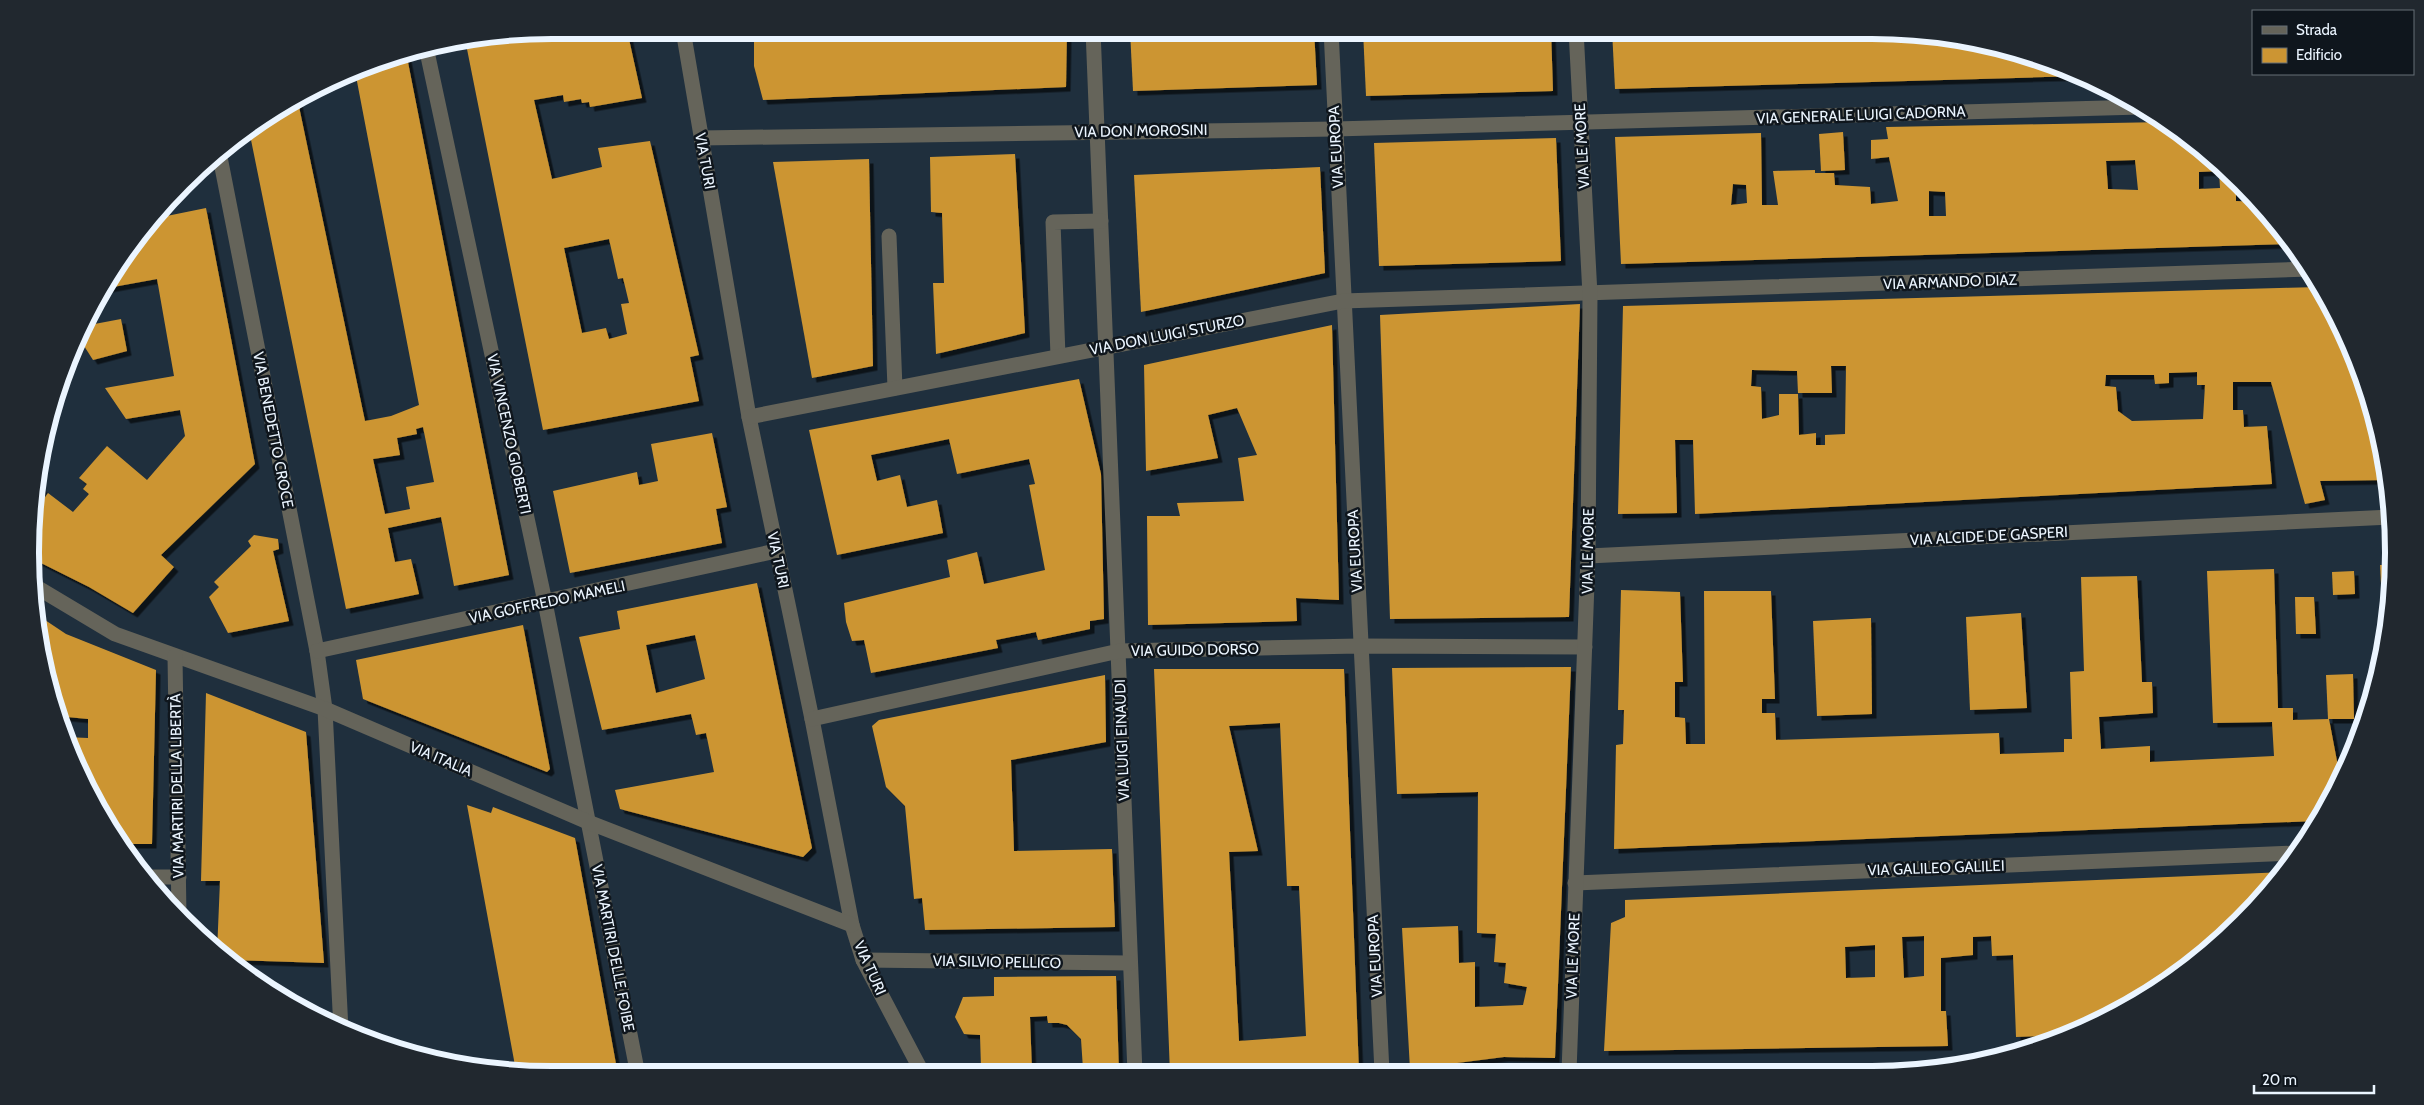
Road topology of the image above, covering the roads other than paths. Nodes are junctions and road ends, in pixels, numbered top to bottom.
1 (684, 39) edge
2 (1093, 39) edge
3 (1330, 39) edge
4 (1576, 39) edge
5 (428, 54) edge
6 (2127, 107) edge
7 (1580, 123) junction
8 (1335, 129) junction
9 (1097, 131) junction
10 (701, 138) junction
11 (221, 161) edge
12 (1101, 220) junction
13 (889, 236) dead end
14 (2300, 269) edge
15 (1590, 294) junction
16 (1343, 302) junction
17 (1107, 346) junction
18 (1058, 356) junction
19 (895, 388) junction
20 (749, 417) junction
21 (2384, 517) edge
22 (776, 551) junction
23 (1588, 556) junction
24 (40, 589) edge
25 (545, 602) junction
26 (1359, 646) junction
27 (1585, 647) junction
28 (317, 651) junction
29 (1119, 651) junction
30 (175, 656) junction
31 (325, 709) junction
32 (812, 719) junction
33 (588, 822) junction
34 (2288, 853) edge
35 (179, 876) junction
36 (154, 877) edge
37 (1575, 883) junction
38 (179, 905) edge
39 (852, 925) junction
40 (863, 960) junction
41 (1130, 963) junction
42 (341, 1020) edge
43 (636, 1066) edge
44 (919, 1066) edge
45 (1135, 1066) edge
46 (1382, 1066) edge
47 (1569, 1066) edge

1 - 10 street, VIA TURI
2 - 9 street, VIA LUIGI EINAUDI
3 - 8 street, VIA EUROPA
4 - 7 street, VIA LE MORE
5 - 25 street, VIA VINCENZO GIOBERTI
6 - 7 street, VIA GENERALE LUIGI CADORNA
7 - 8 street, VIA DON MOROSINI
7 - 15 street, VIA LE MORE
8 - 9 street, VIA DON MOROSINI
8 - 16 street, VIA EUROPA
9 - 10 street, VIA DON MOROSINI
9 - 12 street, VIA LUIGI EINAUDI
10 - 20 street, VIA TURI
11 - 28 street, VIA BENEDETTO CROCE
12 - 17 street, VIA LUIGI EINAUDI
12 - 18 street
13 - 19 street
14 - 15 street, VIA ARMANDO DIAZ
15 - 16 street, VIA DON LUIGI STURZO
15 - 23 street, VIA LE MORE
16 - 17 street, VIA DON LUIGI STURZO
16 - 26 street, VIA EUROPA
17 - 18 street, VIA DON LUIGI STURZO
17 - 29 street, VIA LUIGI EINAUDI
18 - 19 street, VIA DON LUIGI STURZO
19 - 20 street, VIA DON LUIGI STURZO
20 - 22 street, VIA TURI
21 - 23 street, VIA ALCIDE DE GASPERI
22 - 25 street, VIA GOFFREDO MAMELI
22 - 32 street, VIA TURI
23 - 27 street, VIA LE MORE
24 - 30 street, VIA ITALIA
25 - 28 street, VIA GOFFREDO MAMELI
25 - 33 street, VIA VINCENZO GIOBERTI
26 - 27 street, VIA GUIDO DORSO
26 - 29 street, VIA GUIDO DORSO
26 - 46 street, VIA EUROPA
27 - 37 street, VIA LE MORE
28 - 31 street, VIA BENEDETTO CROCE
29 - 32 street, VIA GUIDO DORSO
29 - 41 street, VIA LUIGI EINAUDI
30 - 31 street, VIA ITALIA
30 - 35 street, VIA MARTIRI DELLA LIBERTÀ
31 - 33 street, VIA ITALIA
31 - 42 street, VIA BENEDETTO CROCE
32 - 39 street, VIA TURI
33 - 39 street, VIA ITALIA
33 - 43 street, VIA MARTIRI DELLE FOIBE
34 - 37 street, VIA GALILEO GALILEI
35 - 36 street
35 - 38 street, VIA MARTIRI DELLA LIBERTÀ
37 - 47 street, VIA LE MORE
39 - 40 street, VIA TURI
40 - 41 street, VIA SILVIO PELLICO
40 - 44 street, VIA TURI
41 - 45 street, VIA LUIGI EINAUDI

